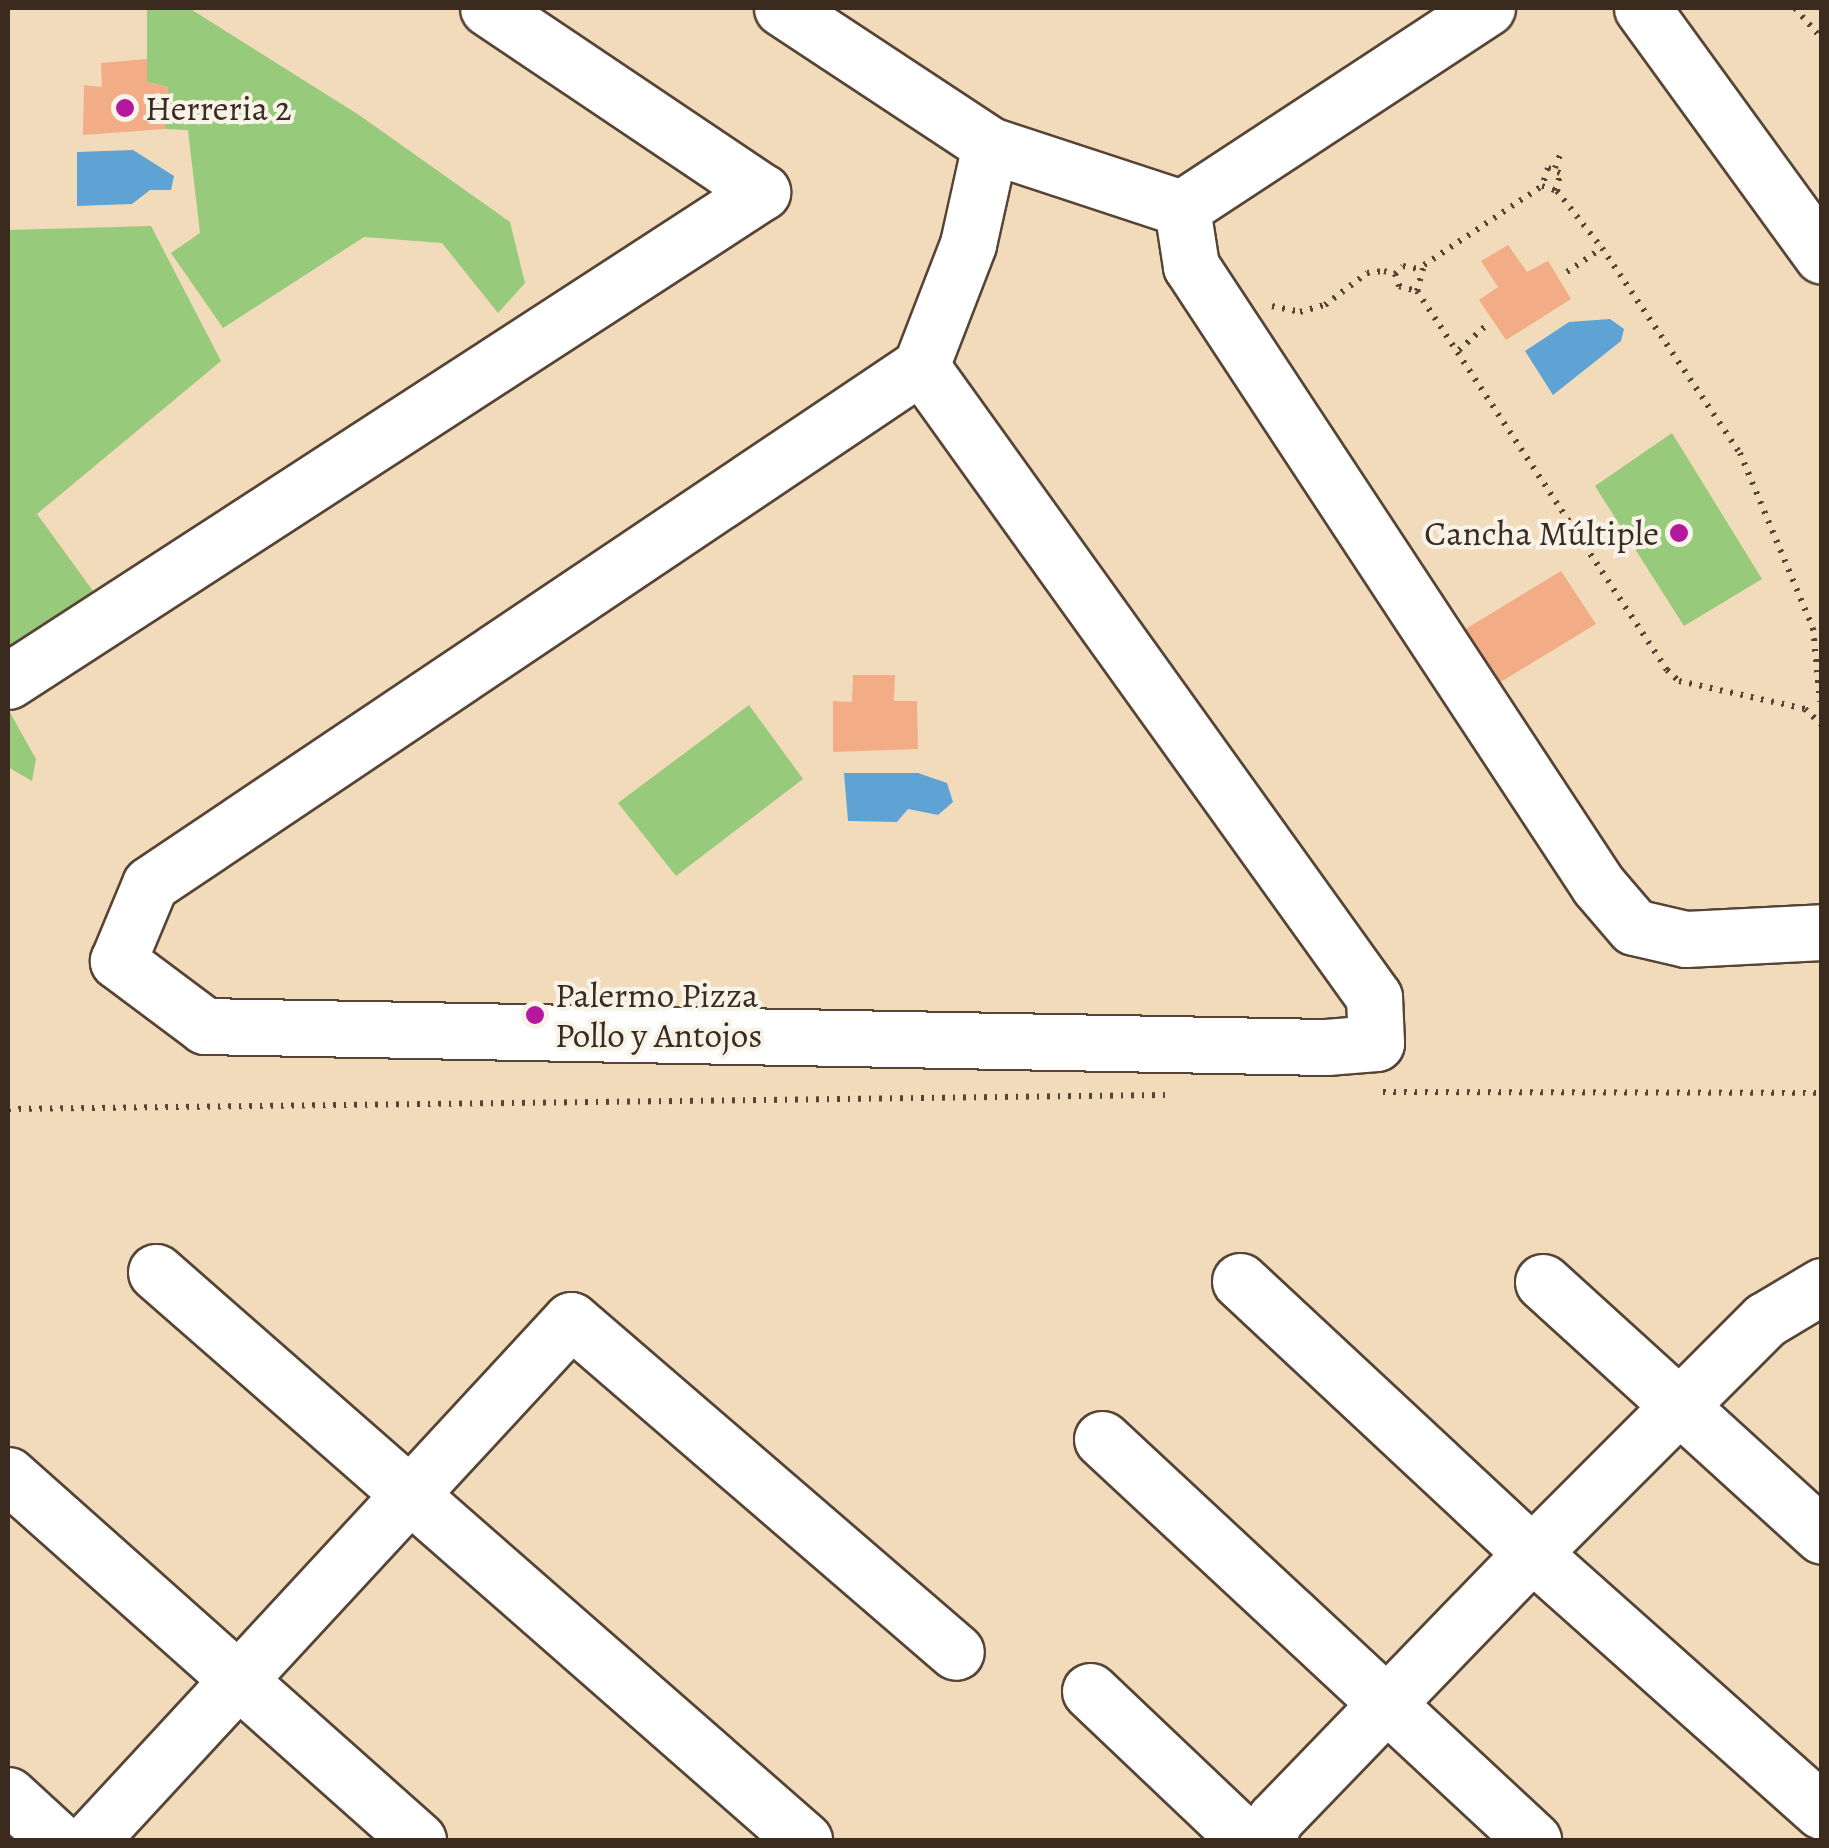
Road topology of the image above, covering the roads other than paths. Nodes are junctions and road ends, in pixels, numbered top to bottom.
1 (488, 8) edge
2 (782, 8) edge
3 (1487, 8) edge
4 (1642, 8) edge
5 (990, 144) junction
6 (1182, 208) junction
7 (1822, 256) edge
8 (921, 366) junction
9 (8, 681) edge
10 (1822, 932) edge
11 (156, 1272) dead end
12 (1240, 1281) dead end
13 (1542, 1282) dead end
14 (1822, 1286) edge
15 (1679, 1406) junction
16 (1102, 1439) dead end
17 (8, 1475) edge
18 (406, 1497) junction
19 (1822, 1536) edge
20 (1532, 1553) junction
21 (956, 1652) dead end
22 (237, 1677) junction
23 (1090, 1691) dead end
24 (1385, 1705) junction
25 (8, 1795) edge
26 (1822, 1811) edge
27 (57, 1840) edge
28 (90, 1840) edge
29 (418, 1840) edge
30 (804, 1840) edge
31 (1247, 1840) edge
32 (1267, 1840) edge
33 (1534, 1840) edge

1 - 9 lane
2 - 5 lane
3 - 6 lane
4 - 7 lane
5 - 6 lane
5 - 8 lane
6 - 10 lane
8 - 8 lane
11 - 18 lane
12 - 20 lane
13 - 15 lane
14 - 15 lane
15 - 19 lane
15 - 20 lane
16 - 24 lane
17 - 22 lane
18 - 21 lane
18 - 22 lane
18 - 30 lane
20 - 24 lane
20 - 26 lane
22 - 28 lane
22 - 29 lane
23 - 31 lane
24 - 32 lane
24 - 33 lane
25 - 27 lane

